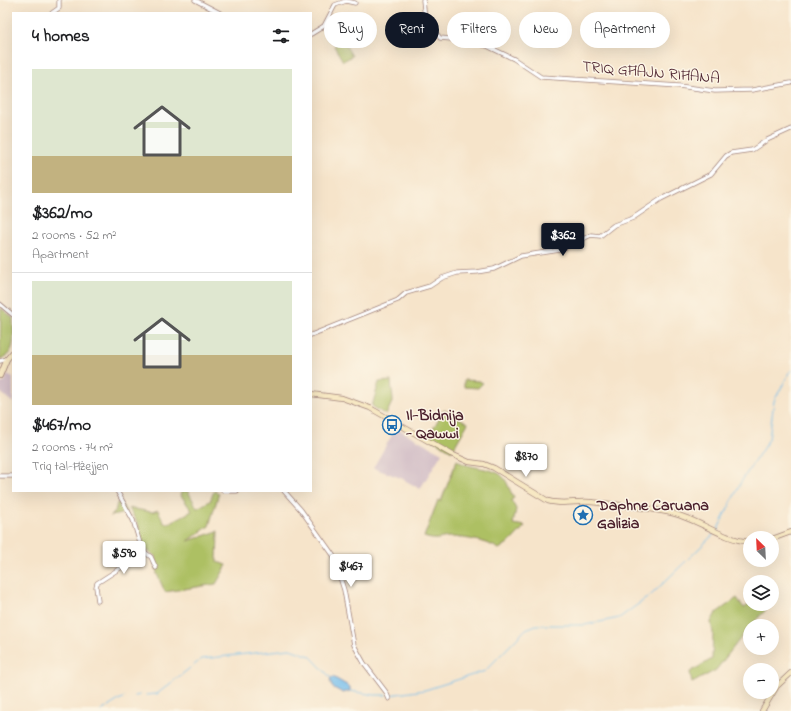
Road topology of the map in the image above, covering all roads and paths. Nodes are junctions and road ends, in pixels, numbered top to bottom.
1 (59, 0) edge
2 (195, 0) edge
3 (423, 0) edge
4 (355, 3) dead end
5 (53, 12) edge
6 (218, 12) edge
7 (312, 33) edge
8 (791, 83) edge
9 (791, 130) edge
10 (0, 304) edge
11 (12, 314) edge
12 (312, 335) edge
13 (12, 353) edge
14 (7, 359) junction
15 (0, 361) edge
16 (0, 376) edge
17 (312, 394) edge
18 (0, 476) edge
19 (12, 476) edge
20 (118, 492) edge
21 (285, 492) edge
22 (791, 532) edge
23 (779, 536) edge
24 (743, 540) edge
25 (142, 550) junction
26 (156, 568) dead end
27 (98, 601) dead end
28 (791, 672) edge
29 (389, 699) dead end
30 (762, 711) edge

1 - 5 street
2 - 6 street
3 - 8 street, TRIQ GĦAJN RIĦANA
4 - 7 street
9 - 12 street
10 - 11 street
13 - 14 street
14 - 15 street
14 - 16 street
17 - 24 street
18 - 19 street
20 - 25 street
21 - 29 street
22 - 23 street
25 - 26 street
25 - 27 street
28 - 30 street

